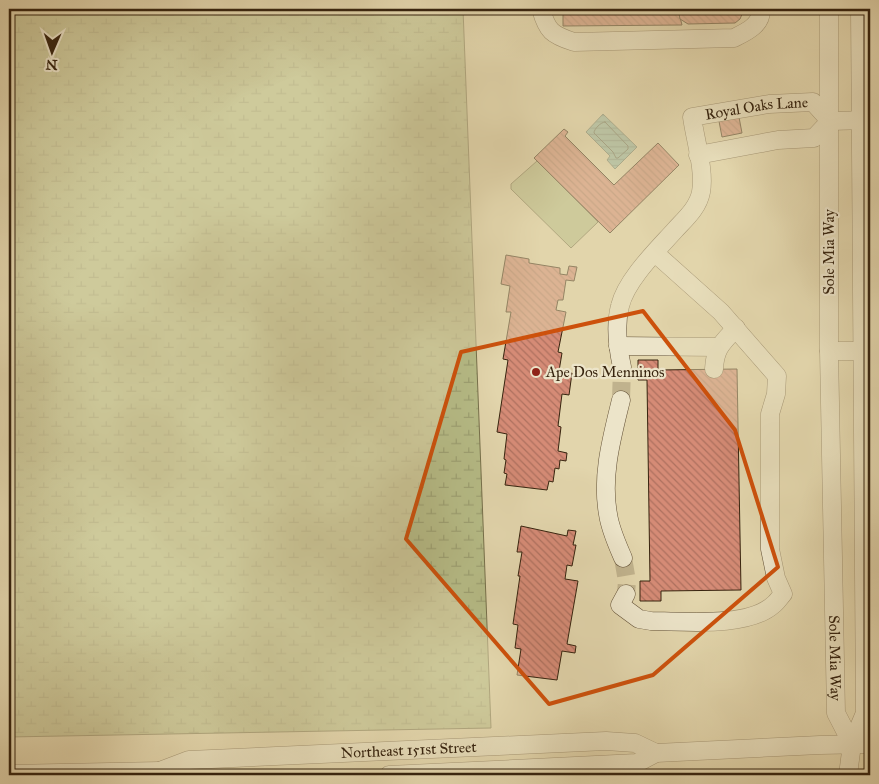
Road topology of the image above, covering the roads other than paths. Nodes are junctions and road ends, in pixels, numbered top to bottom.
1 (541, 9) edge
2 (762, 9) edge
3 (829, 9) edge
4 (860, 9) edge
5 (866, 120) edge
6 (830, 121) junction
7 (698, 155) junction
8 (654, 252) junction
9 (736, 328) junction
10 (618, 346) junction
11 (718, 347) junction
12 (866, 350) edge
13 (829, 351) junction
14 (622, 367) tunnel mouth
15 (714, 369) dead end
16 (621, 400) tunnel mouth
17 (623, 558) tunnel mouth
18 (626, 594) tunnel mouth
19 (852, 744) junction
20 (870, 744) edge
21 (656, 753) junction
22 (167, 773) edge
23 (9, 774) edge
24 (389, 775) edge
25 (848, 775) edge

1 - 2 street
3 - 6 street, Sole Mia Way
4 - 5 street, Sole Mia Way
5 - 6 street
5 - 12 street, Sole Mia Way
6 - 7 street, Royal Oaks Lane
6 - 7 street, Royal Oaks Lane
6 - 13 street, Sole Mia Way
7 - 8 street, Royal Oaks Lane
8 - 9 street
8 - 10 street, Royal Oaks Lane
9 - 11 street
9 - 18 street
10 - 11 street
10 - 14 street, Royal Oaks Lane
11 - 15 street
12 - 13 street
12 - 19 street, Sole Mia Way
13 - 19 street, Sole Mia Way
16 - 17 street
19 - 20 street, Northeast 151st Street
19 - 21 street, Northeast 151st Street
19 - 25 street
21 - 22 street, Northeast 151st Street
21 - 24 street, Northeast 151st Street
22 - 23 street, Northeast 151st Street

